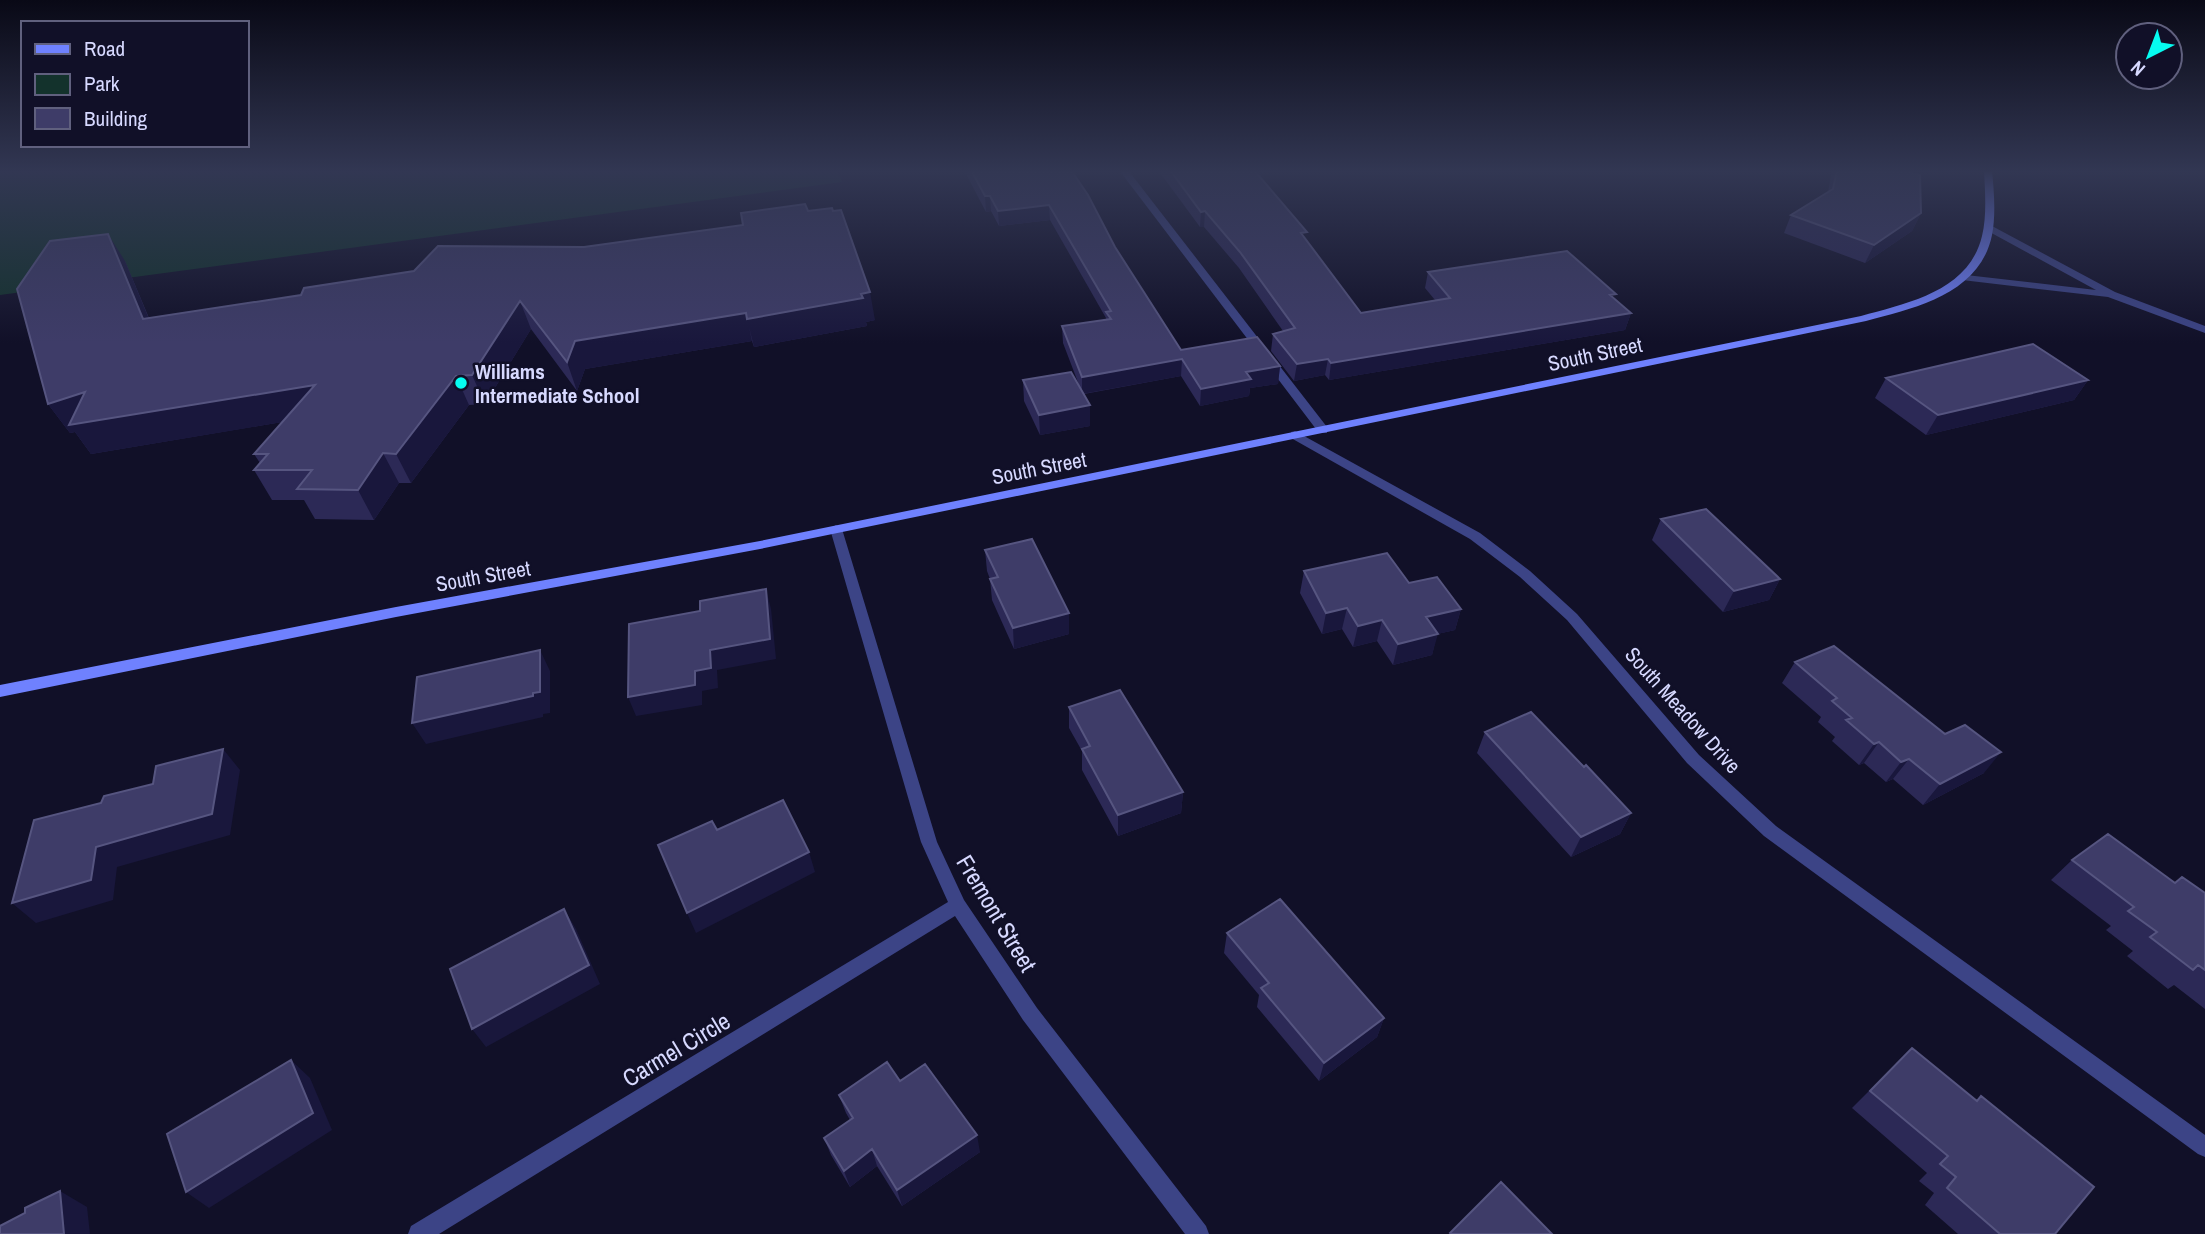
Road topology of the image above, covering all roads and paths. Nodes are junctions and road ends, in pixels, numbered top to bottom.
1 (1167, 228) edge
2 (1989, 228) joint
3 (1966, 278) junction
4 (2111, 295) junction
5 (2205, 330) edge
6 (1322, 430) junction
7 (1295, 435) junction
8 (836, 529) junction
9 (0, 691) edge
10 (958, 905) junction
11 (2205, 1147) edge
12 (419, 1234) edge
13 (1198, 1234) edge

1 - 6 street
2 - 3 street
2 - 4 street
3 - 4 street
3 - 6 street, South Street
4 - 5 street
6 - 7 street, South Street
7 - 8 street, South Street
7 - 11 street, South Meadow Drive
8 - 9 street, South Street
8 - 10 street, Fremont Street
10 - 12 street, Carmel Circle
10 - 13 street, Fremont Street

